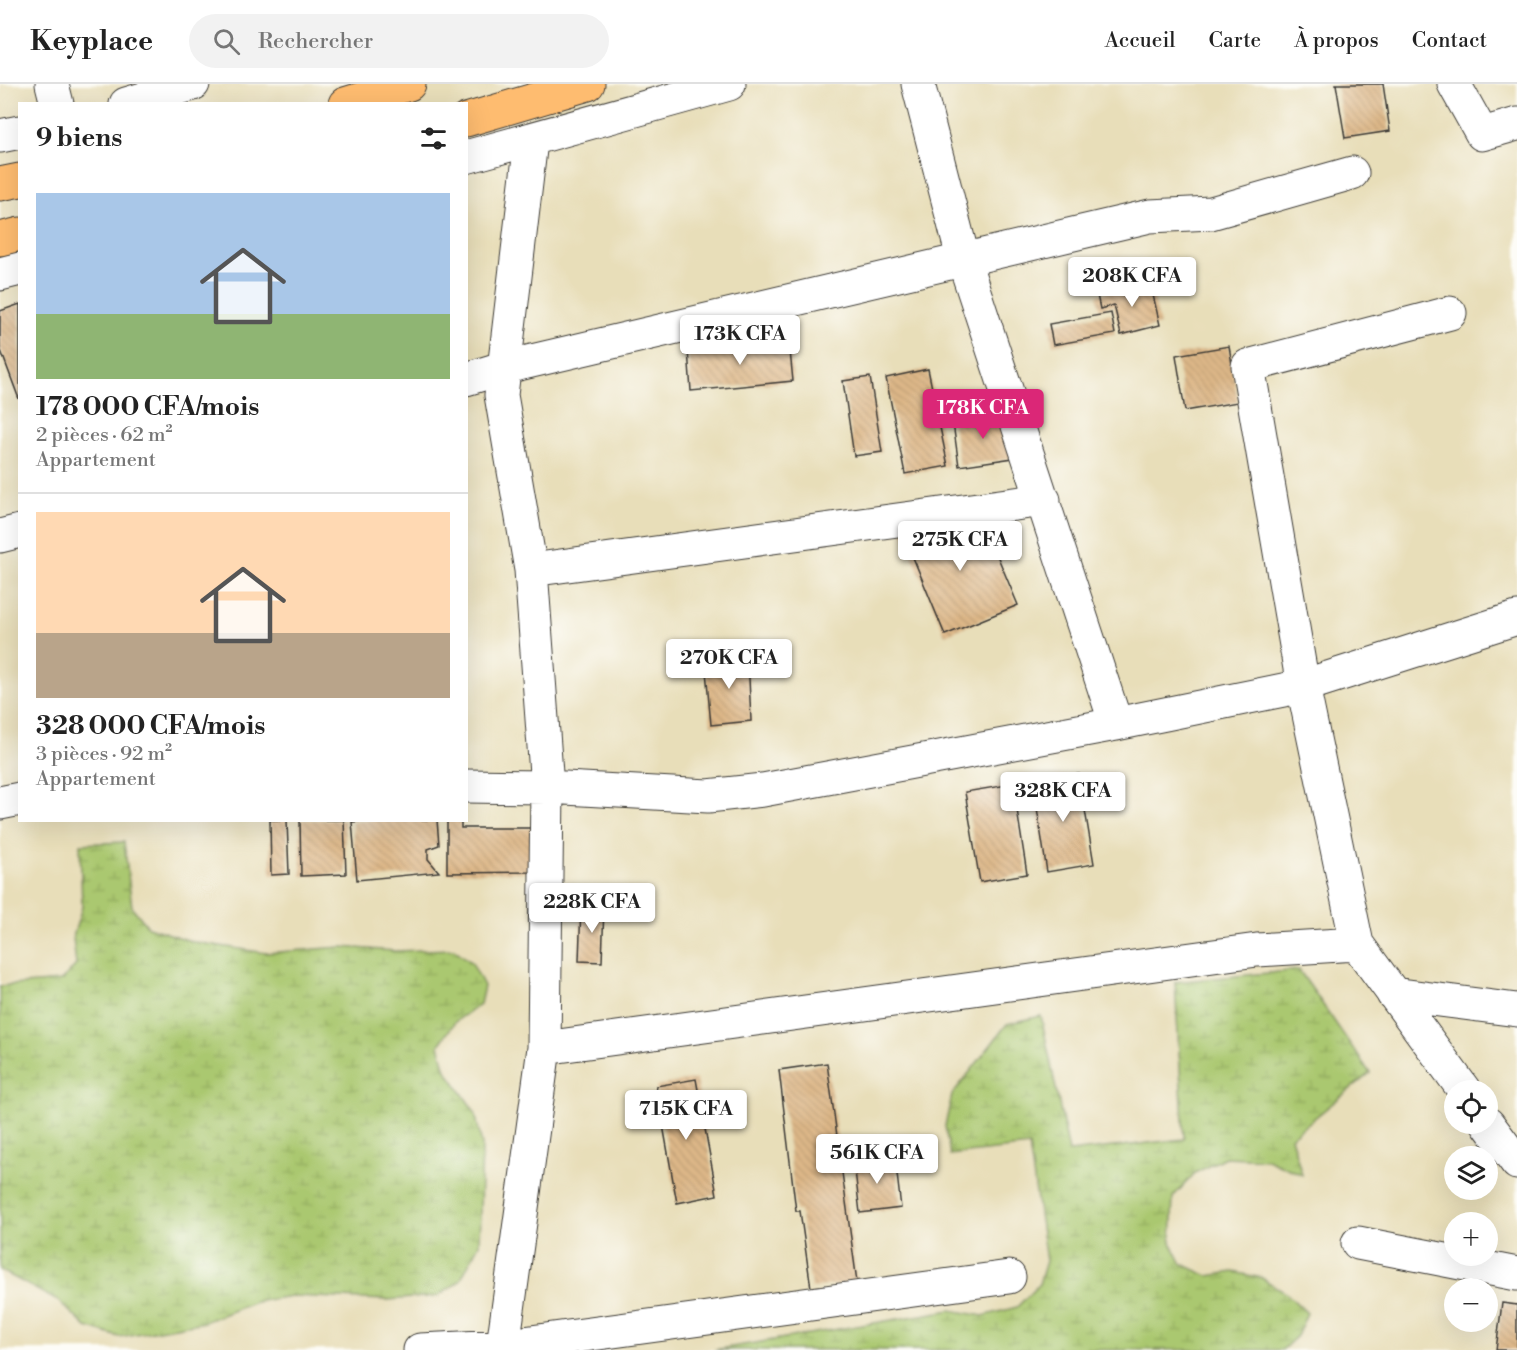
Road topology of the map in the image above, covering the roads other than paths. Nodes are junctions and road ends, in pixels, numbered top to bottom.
1 (52, 84) edge
2 (193, 84) edge
3 (409, 84) edge
4 (588, 84) edge
5 (729, 84) edge
6 (918, 84) edge
7 (1454, 84) edge
8 (56, 102) edge
9 (133, 102) edge
10 (351, 102) edge
11 (468, 119) edge
12 (1517, 124) edge
13 (18, 132) edge
14 (0, 136) edge
15 (531, 141) junction
16 (468, 157) edge
17 (1352, 173) dead end
18 (18, 180) edge
19 (0, 184) edge
20 (18, 234) edge
21 (0, 239) edge
22 (963, 258) junction
23 (18, 270) edge
24 (0, 274) edge
25 (1450, 313) dead end
26 (506, 367) junction
27 (468, 379) edge
28 (1044, 500) junction
29 (18, 532) edge
30 (0, 536) edge
31 (531, 570) junction
32 (1517, 618) edge
33 (1303, 686) junction
34 (1116, 724) junction
35 (468, 786) edge
36 (547, 787) junction
37 (18, 800) edge
38 (0, 803) edge
39 (1357, 944) junction
40 (1393, 994) junction
41 (1517, 1010) edge
42 (544, 1048) junction
43 (1457, 1080) edge
44 (1495, 1134) edge
45 (1517, 1163) edge
46 (1358, 1243) dead end
47 (1517, 1274) edge
48 (1009, 1277) dead end
49 (503, 1346) junction
50 (420, 1350) edge

1 - 8 street
2 - 9 street
3 - 10 highway
4 - 11 highway
5 - 15 street
6 - 22 street
7 - 12 street
13 - 14 street
15 - 16 street
15 - 26 street
17 - 22 street
18 - 19 highway
20 - 21 highway
22 - 26 street
22 - 28 street
23 - 24 street
25 - 33 street
26 - 27 street
26 - 31 street
28 - 31 street
28 - 34 street
29 - 30 street
31 - 36 street
32 - 33 street
33 - 34 street
33 - 39 street
34 - 36 street
35 - 36 street
36 - 42 street
37 - 38 street
39 - 40 street
39 - 42 street
40 - 41 street
40 - 43 street
42 - 49 street
44 - 45 street
46 - 47 street
48 - 49 street
49 - 50 street

